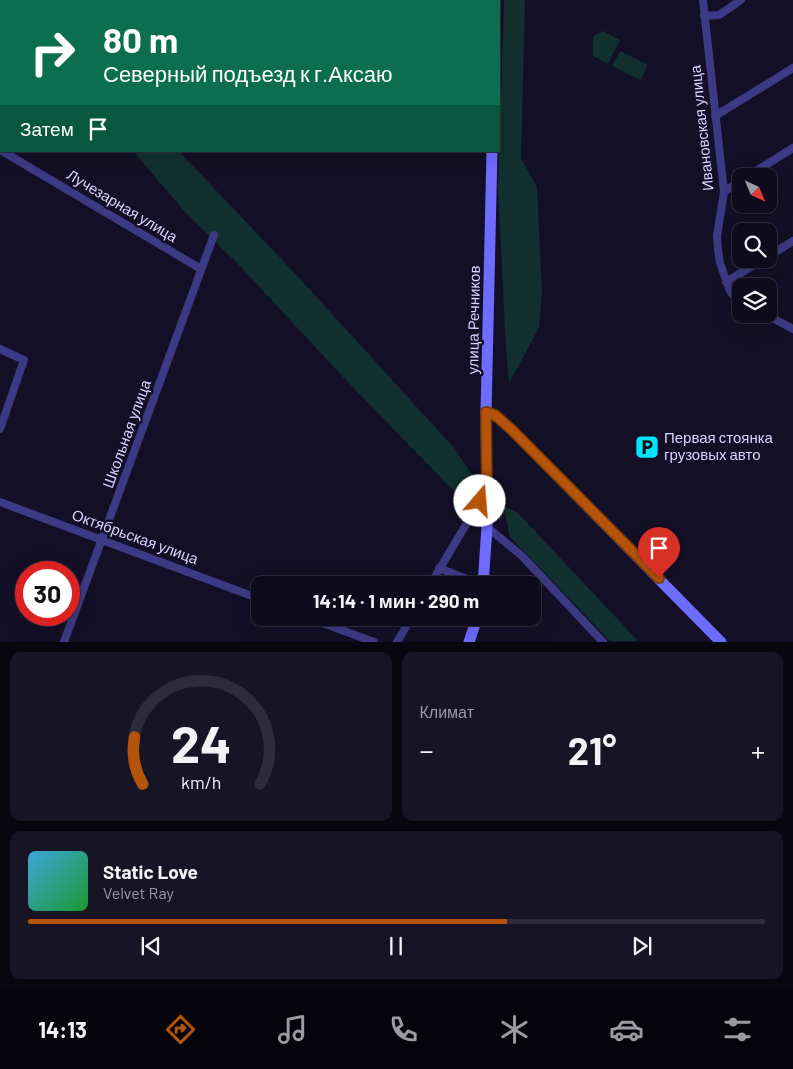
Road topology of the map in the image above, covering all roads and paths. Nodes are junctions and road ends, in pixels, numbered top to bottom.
1 (703, 0) edge
2 (741, 0) edge
3 (704, 16) junction
4 (793, 68) edge
5 (715, 116) junction
6 (793, 148) edge
7 (4, 152) edge
8 (492, 152) edge
9 (761, 168) edge
10 (732, 186) edge
11 (724, 192) junction
12 (214, 235) dead end
13 (793, 241) edge
14 (777, 251) edge
15 (749, 268) edge
16 (202, 270) junction
17 (726, 282) junction
18 (732, 293) edge
19 (777, 320) edge
20 (791, 326) edge
21 (0, 349) edge
22 (486, 412) junction
23 (0, 429) edge
24 (487, 490) junction
25 (0, 502) edge
26 (487, 527) junction
27 (102, 540) junction
28 (439, 568) junction
29 (435, 576) edge
30 (460, 576) edge
31 (484, 576) edge
32 (251, 596) edge
33 (331, 626) edge
34 (406, 626) edge
35 (474, 626) edge
36 (64, 642) edge
37 (374, 642) edge
38 (397, 642) edge
39 (469, 642) edge
40 (603, 642) edge
41 (721, 642) edge

1 - 3 street, Ивановская улица
2 - 3 street
3 - 5 street, Ивановская улица
4 - 5 street
5 - 11 street, Ивановская улица
6 - 9 street
7 - 16 street, Лучезарная улица
8 - 22 street, улица Речников
10 - 11 street
11 - 17 street, Ивановская улица
12 - 16 street, Школьная улица
13 - 14 street
15 - 17 street
16 - 27 street, Школьная улица
17 - 18 street
19 - 20 street
21 - 23 street
22 - 24 street, улица Речников
22 - 41 street
24 - 26 street, улица Речников
24 - 28 street
25 - 27 street, Октябрьская улица
26 - 31 street, улица Речников
26 - 40 street
27 - 32 street, Октябрьская улица
27 - 36 street, Школьная улица
28 - 29 street
28 - 30 street
33 - 37 street
34 - 38 street
35 - 39 street

